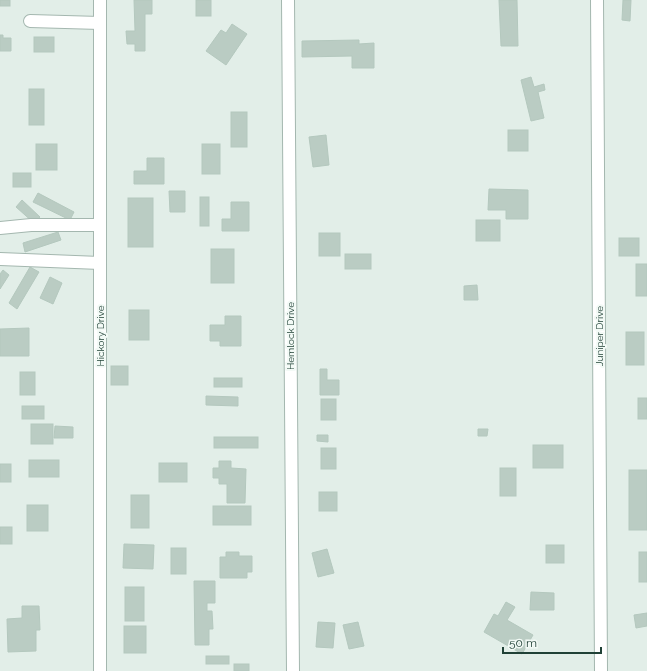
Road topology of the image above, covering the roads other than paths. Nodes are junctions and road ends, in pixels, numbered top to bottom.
1 (100, 0) edge
2 (288, 0) edge
3 (597, 0) edge
4 (30, 21) dead end
5 (100, 23) junction
6 (100, 225) junction
7 (0, 228) edge
8 (0, 259) edge
9 (100, 263) junction
10 (100, 671) edge
11 (293, 671) edge
12 (601, 671) edge

1 - 5 street, Hickory Drive
2 - 11 street, Hemlock Drive
3 - 12 street, Juniper Drive
4 - 5 street
5 - 6 street, Hickory Drive
6 - 7 street
6 - 9 street, Hickory Drive
8 - 9 street
9 - 10 street, Hickory Drive

